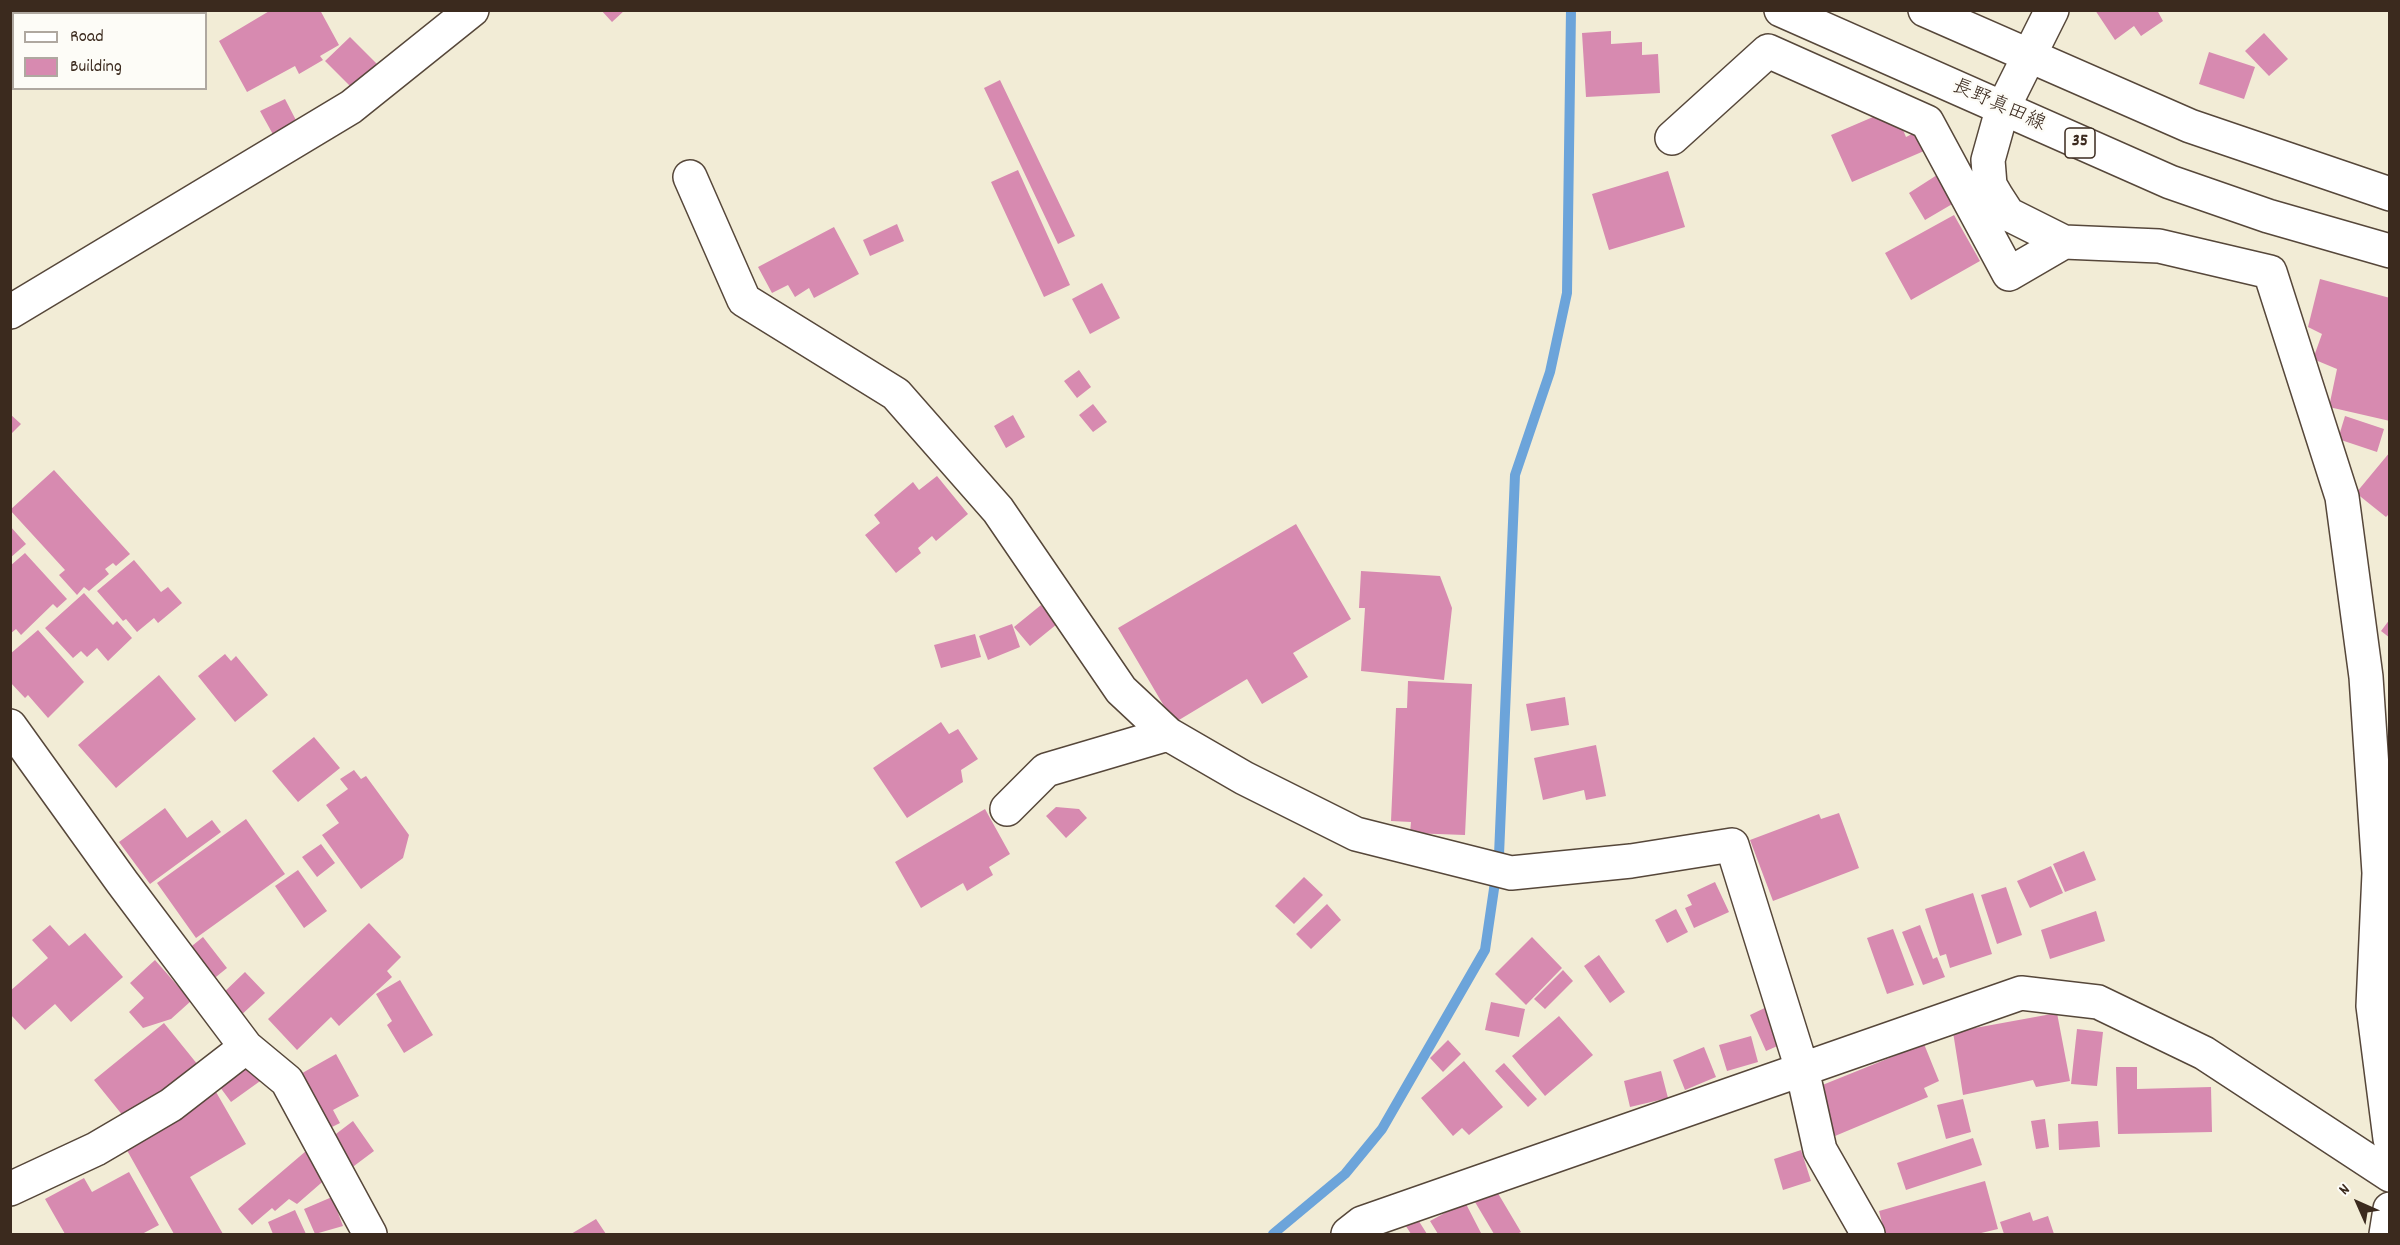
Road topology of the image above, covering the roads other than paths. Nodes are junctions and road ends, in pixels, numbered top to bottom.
1 (472, 10) edge
2 (1925, 10) edge
3 (2052, 10) edge
4 (1783, 12) edge
5 (1768, 51) junction
6 (2028, 57) junction
7 (1946, 84) junction
8 (2002, 110) junction
9 (1927, 122) junction
10 (1672, 138) dead end
11 (690, 177) dead end
12 (2390, 194) edge
13 (1986, 203) junction
14 (2064, 242) junction
15 (2390, 251) edge
16 (10, 312) edge
17 (10, 726) edge
18 (1168, 734) junction
19 (1007, 809) dead end
20 (246, 1047) junction
21 (1802, 1069) junction
22 (2390, 1139) edge
23 (2390, 1174) edge
24 (10, 1189) edge
25 (2390, 1209) edge
26 (370, 1234) edge
27 (1348, 1234) edge
28 (1868, 1234) edge
29 (2386, 1234) edge

1 - 16 street
2 - 6 street
3 - 6 street
4 - 5 street
4 - 7 street, 長野真田線 / 35
5 - 9 street
5 - 10 street
6 - 8 street
6 - 12 street
7 - 8 street, 長野真田線 / 35
7 - 9 street
8 - 13 street
8 - 15 street, 長野真田線 / 35
9 - 13 street
11 - 18 street
13 - 14 street
13 - 14 street
14 - 22 street
17 - 20 street
18 - 19 street
18 - 21 street
20 - 24 street
20 - 26 street
21 - 23 street
21 - 27 street
21 - 28 street
25 - 29 street

